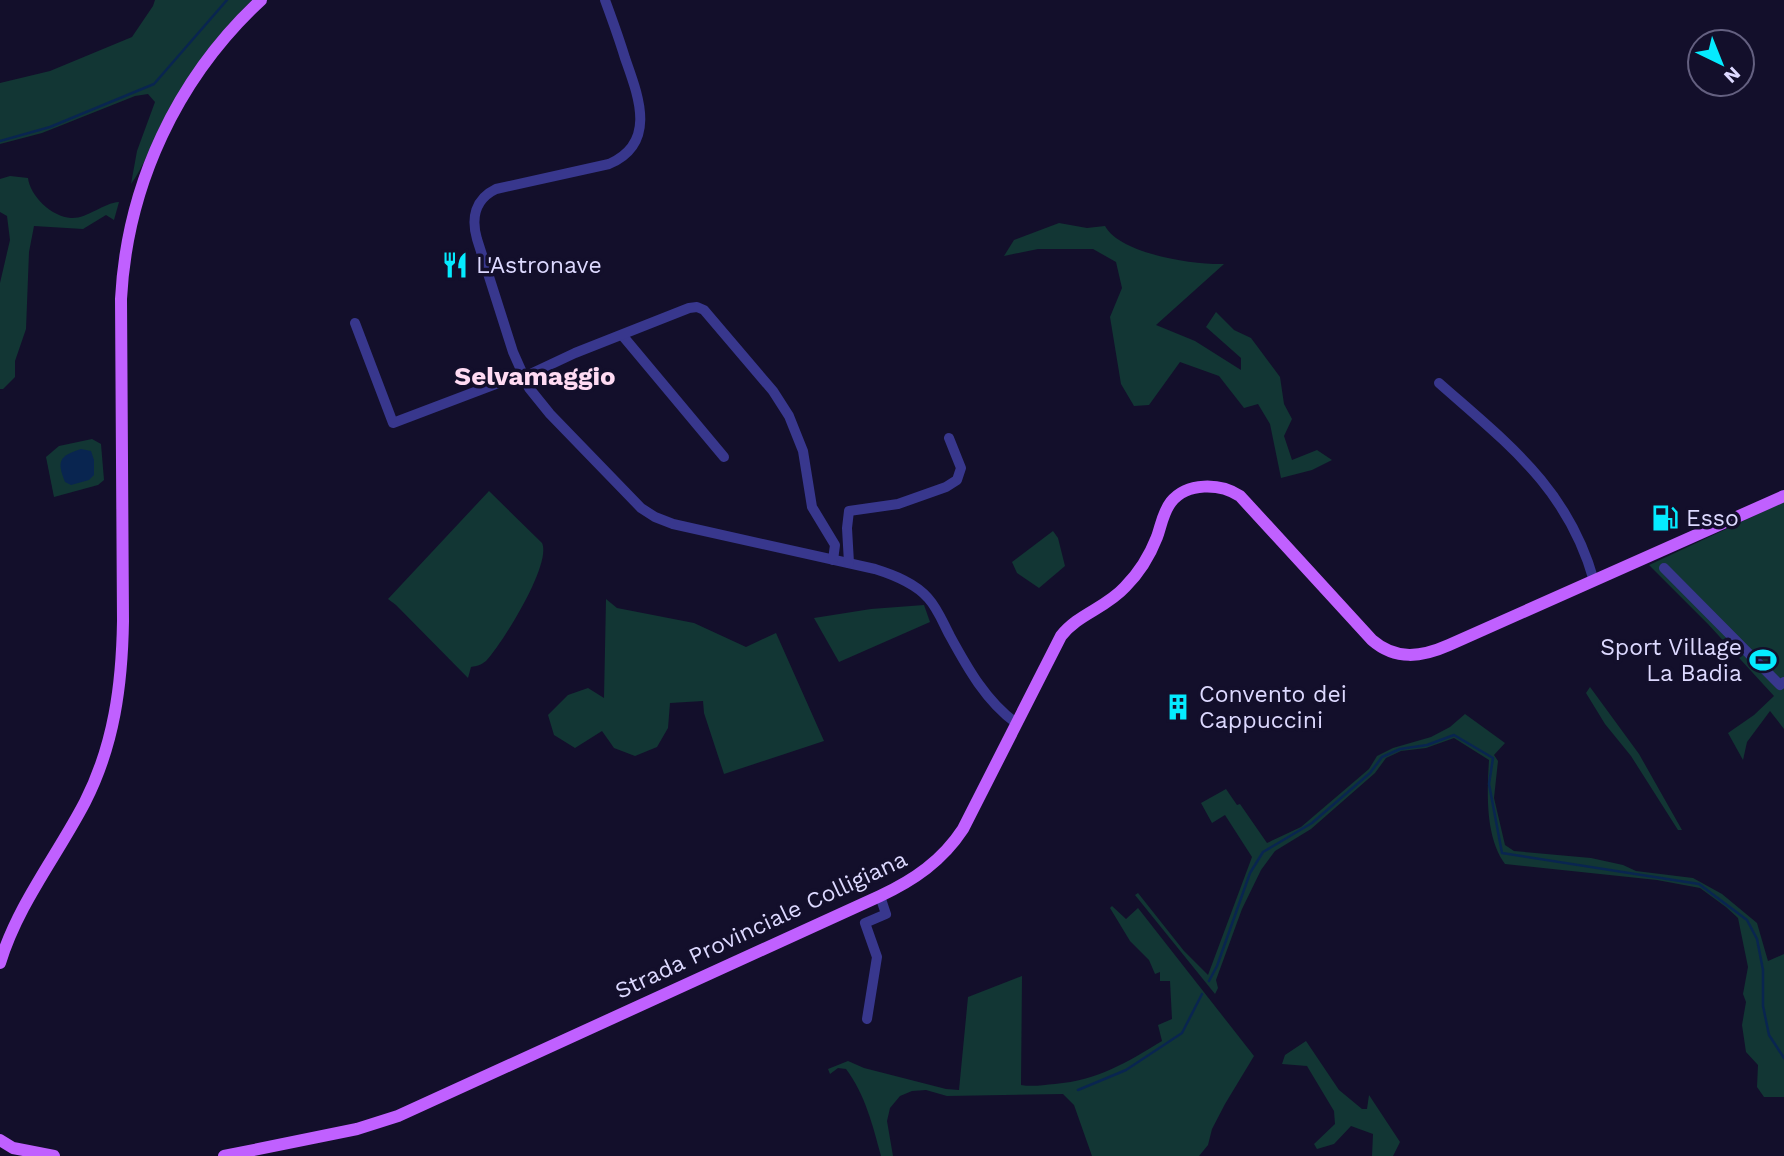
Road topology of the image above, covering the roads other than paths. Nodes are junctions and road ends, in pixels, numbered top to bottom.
1 (261, 0) edge
2 (605, 0) edge
3 (355, 323) dead end
4 (622, 335) junction
5 (523, 375) junction
6 (1439, 383) dead end
7 (949, 438) dead end
8 (724, 457) dead end
9 (1784, 496) edge
10 (833, 560) junction
11 (849, 563) junction
12 (1664, 568) dead end
13 (1594, 581) junction
14 (1784, 682) edge
15 (1016, 723) junction
16 (880, 896) junction
17 (0, 963) edge
18 (867, 1019) dead end
19 (0, 1140) edge
20 (31, 1153) junction
21 (4, 1156) edge
22 (54, 1156) edge
23 (225, 1156) edge

1 - 17 main road
2 - 5 street
3 - 5 street
4 - 5 street
4 - 8 street
4 - 10 street
5 - 10 street
6 - 13 street
7 - 11 street
9 - 13 main road, Strada Provinciale Colligiana
10 - 11 street
11 - 15 street
12 - 14 street
13 - 15 main road, Strada Provinciale Colligiana
15 - 16 main road, Strada Provinciale Colligiana
16 - 18 street
16 - 23 main road, Strada Provinciale Colligiana
19 - 20 main road
20 - 21 main road
20 - 22 main road

